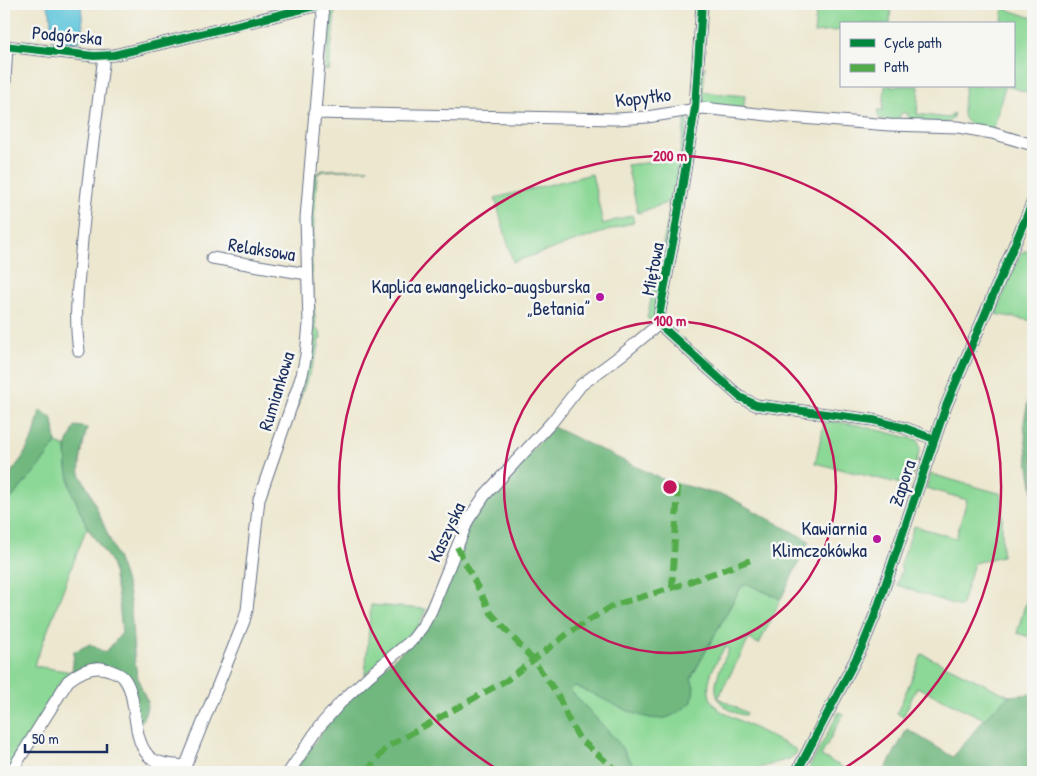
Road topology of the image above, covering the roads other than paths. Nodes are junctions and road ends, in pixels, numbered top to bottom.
1 (322, 4) edge
2 (702, 4) edge
3 (5, 46) edge
4 (104, 56) junction
5 (4, 97) edge
6 (695, 108) junction
7 (314, 113) junction
8 (1033, 145) edge
9 (1033, 201) edge
10 (212, 258) dead end
11 (307, 274) junction
12 (659, 324) junction
13 (79, 351) dead end
14 (934, 439) junction
15 (184, 769) edge
16 (11, 772) edge
17 (289, 772) edge
18 (797, 772) edge

1 - 4 street, Podgórska
1 - 7 street, Rumiankowa
2 - 6 street, Miętowa
3 - 4 street, Podgórska
3 - 5 street
4 - 13 street, Podgórska
6 - 7 street, Kopytko
6 - 8 street, Kopytko
6 - 12 street, Miętowa
7 - 11 street, Rumiankowa
9 - 14 street, Zapora
10 - 11 street, Relaksowa
11 - 15 street, Rumiankowa
12 - 14 street, Miętowa
12 - 17 street, Kaszyska
14 - 18 street, Zapora
15 - 16 street

